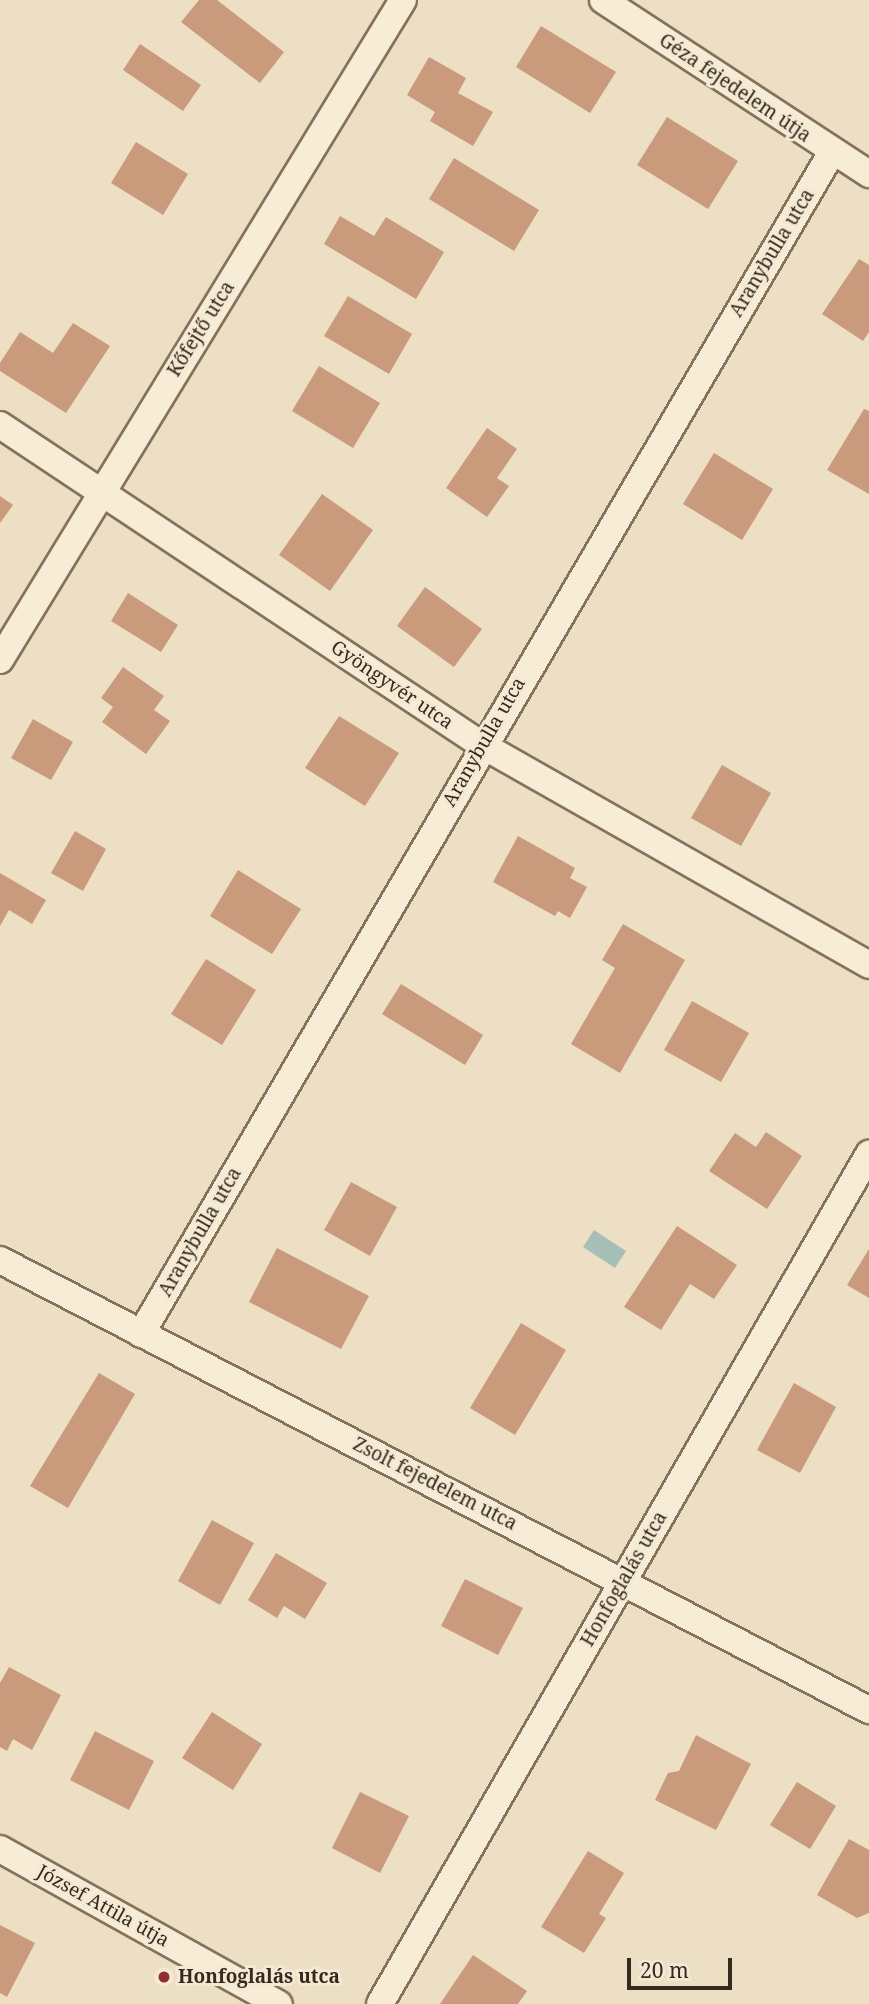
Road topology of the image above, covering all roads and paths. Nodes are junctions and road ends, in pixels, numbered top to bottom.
1 (403, 0) edge
2 (603, 0) edge
3 (832, 152) junction
4 (869, 174) edge
5 (0, 425) edge
6 (101, 491) junction
7 (0, 660) edge
8 (482, 745) junction
9 (869, 965) edge
10 (869, 1154) edge
11 (0, 1260) edge
12 (141, 1334) junction
13 (623, 1581) junction
14 (869, 1710) edge
15 (0, 1849) edge
16 (279, 2004) edge
17 (380, 2004) edge

1 - 6 street, Kőfejtő utca
2 - 3 street, Géza fejedelem útja
3 - 4 street, Géza fejedelem útja
3 - 8 street, Aranybulla utca
5 - 6 street, Gyöngyvér utca
6 - 7 street, Kőfejtő utca
6 - 8 street, Gyöngyvér utca
8 - 9 street, Gyöngyvér utca
8 - 12 street, Aranybulla utca
10 - 13 street, Honfoglalás utca
11 - 12 street, Zsolt fejedelem utca
12 - 13 street, Zsolt fejedelem utca
13 - 14 street, Zsolt fejedelem utca
13 - 17 street, Honfoglalás utca
15 - 16 street, József Attila útja

